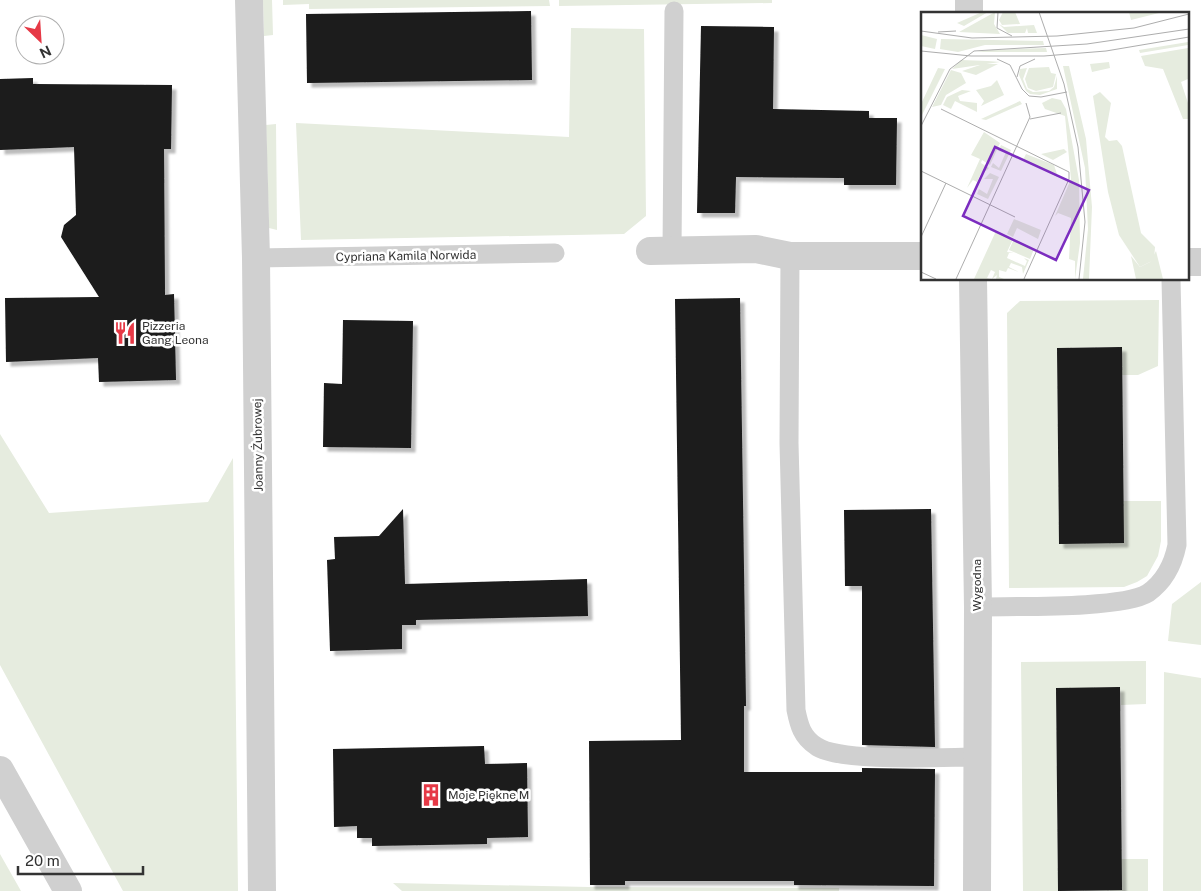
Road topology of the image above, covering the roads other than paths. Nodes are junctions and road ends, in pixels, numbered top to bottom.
1 (249, 0) edge
2 (674, 11) dead end
3 (661, 251) joint
4 (555, 253) dead end
5 (790, 256) junction
6 (921, 256) edge
7 (256, 258) junction
8 (1188, 262) edge
9 (1201, 262) edge
10 (973, 280) edge
11 (1171, 280) edge
12 (978, 607) junction
13 (977, 757) junction
14 (0, 770) edge
15 (68, 891) edge
16 (262, 891) edge
17 (977, 891) edge

1 - 7 street, Joanny Żubrowej
2 - 3 lane
3 - 5 street
4 - 7 lane, Cypriana Kamila Norwida
5 - 6 street
5 - 13 lane
7 - 16 street, Joanny Żubrowej
8 - 9 street
10 - 12 street, Wygodna
11 - 12 lane
12 - 13 street, Wygodna
13 - 17 street, Wygodna
14 - 15 street

